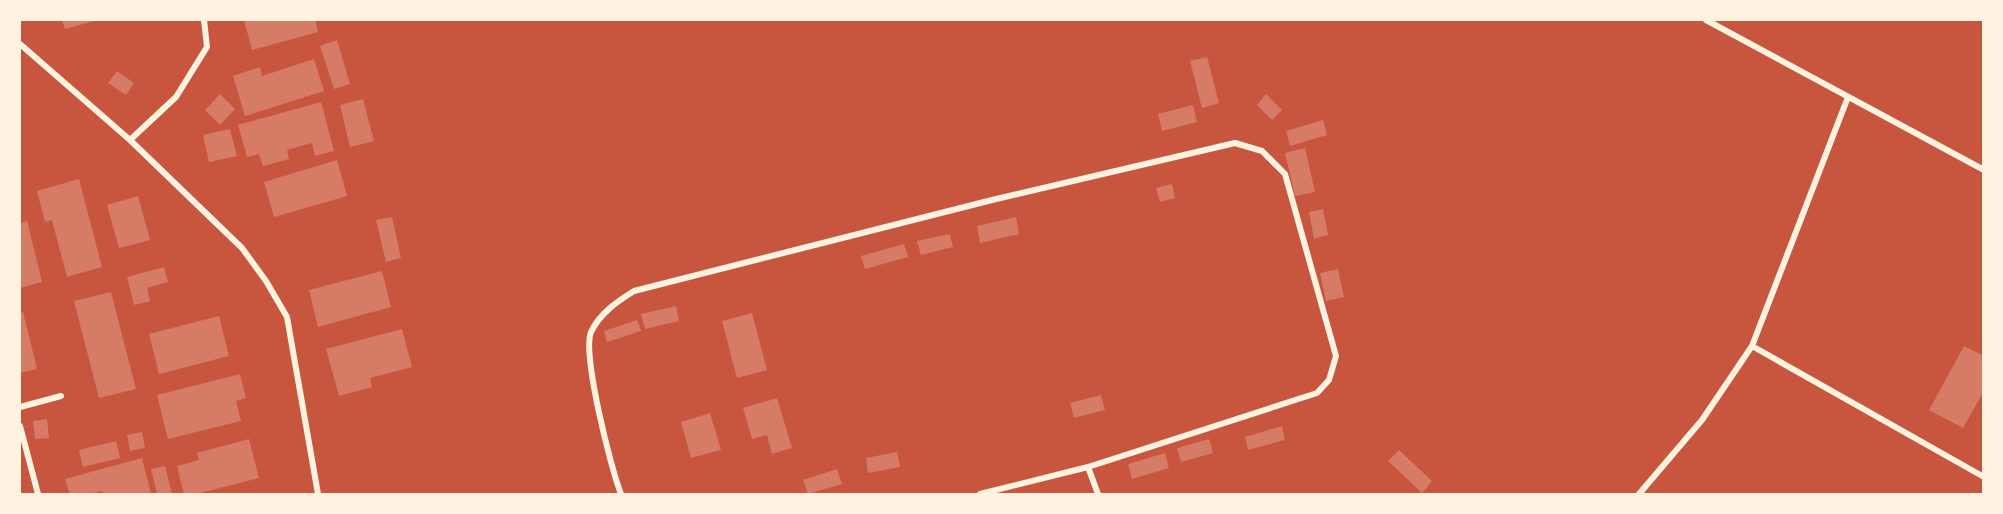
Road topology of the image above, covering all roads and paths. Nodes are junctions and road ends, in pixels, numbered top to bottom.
1 (204, 20) edge
2 (1706, 20) edge
3 (20, 44) edge
4 (1848, 98) junction
5 (130, 140) junction
6 (1983, 170) edge
7 (1752, 346) junction
8 (61, 396) dead end
9 (20, 406) edge
10 (20, 426) edge
11 (1088, 467) junction
12 (1983, 477) edge
13 (38, 495) edge
14 (318, 495) edge
15 (621, 495) edge
16 (980, 495) edge
17 (1098, 495) edge
18 (1639, 495) edge

1 - 5 street
2 - 4 street
3 - 5 street
4 - 6 street
4 - 7 street
5 - 14 street
7 - 12 street
7 - 18 street
8 - 9 street
10 - 13 street
11 - 15 street
11 - 16 street
11 - 17 street

